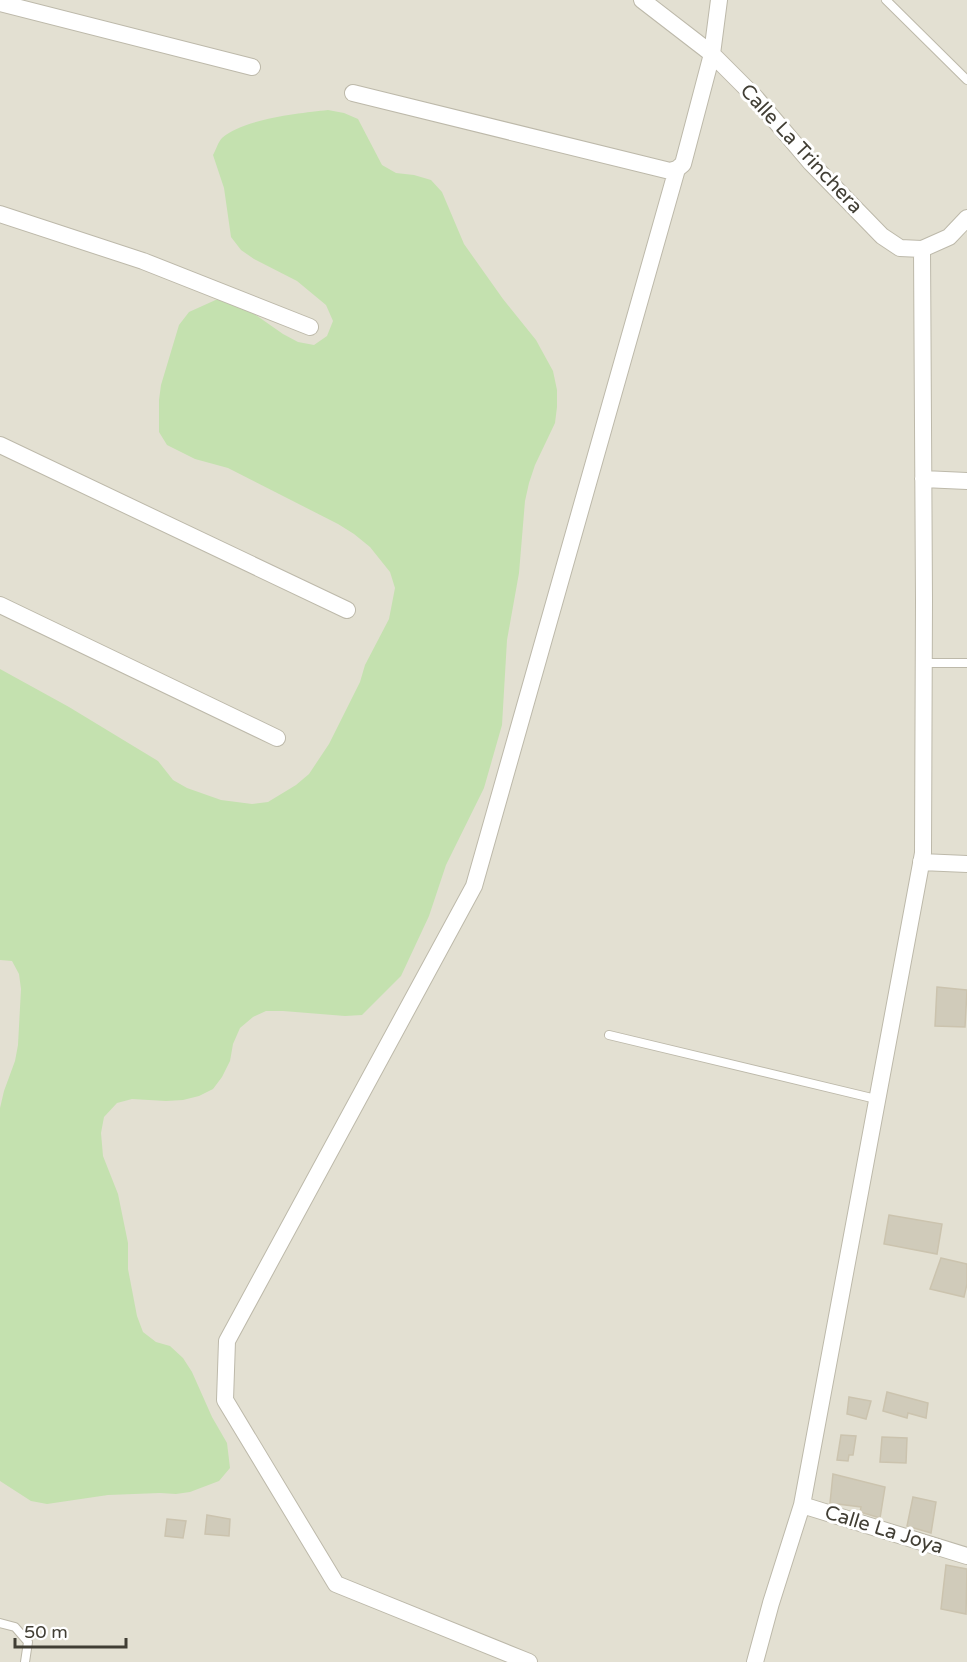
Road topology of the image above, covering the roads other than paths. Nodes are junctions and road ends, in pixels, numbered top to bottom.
1 (642, 0) edge
2 (719, 0) edge
3 (886, 0) edge
4 (0, 3) edge
5 (712, 54) junction
6 (252, 67) dead end
7 (967, 80) edge
8 (353, 93) dead end
9 (677, 169) junction
10 (0, 214) edge
11 (967, 218) edge
12 (922, 249) junction
13 (310, 327) dead end
14 (0, 445) edge
15 (923, 479) junction
16 (967, 481) edge
17 (0, 605) edge
18 (347, 610) dead end
19 (924, 663) junction
20 (967, 663) edge
21 (277, 738) dead end
22 (921, 862) junction
23 (967, 864) edge
24 (609, 1035) dead end
25 (876, 1099) junction
26 (802, 1505) junction
27 (967, 1556) edge
28 (0, 1623) edge
29 (26, 1662) edge
30 (529, 1662) edge
31 (755, 1662) edge

1 - 5 street, Calle La Trinchera
2 - 5 street
3 - 7 lane
4 - 6 street
5 - 9 street
5 - 12 street, Calle La Trinchera
8 - 9 street
9 - 30 street
10 - 13 street
11 - 12 street
12 - 15 street
14 - 18 street
15 - 16 street
15 - 19 street
17 - 21 street
19 - 20 lane
19 - 22 street
22 - 23 street
22 - 25 street
24 - 25 lane
25 - 26 street
26 - 27 street, Calle La Joya
26 - 31 street
28 - 29 lane

